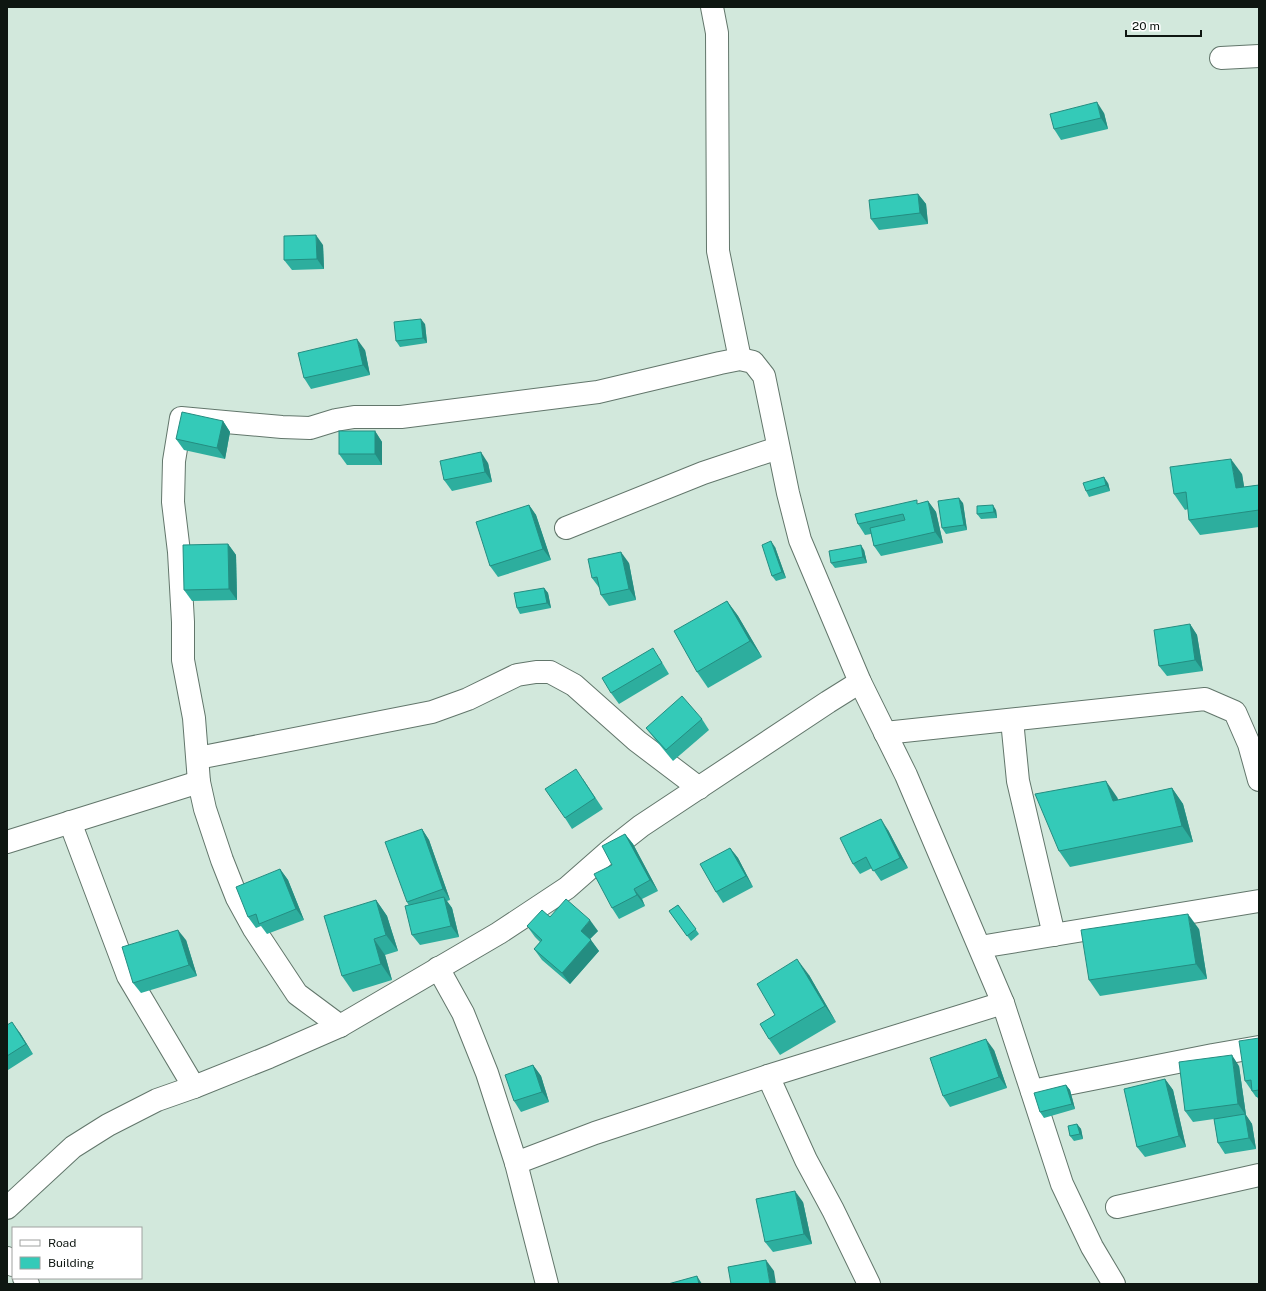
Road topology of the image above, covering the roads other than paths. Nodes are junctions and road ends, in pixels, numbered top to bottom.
1 (712, 7) edge
2 (1259, 56) edge
3 (1221, 58) dead end
4 (740, 359) junction
5 (778, 448) junction
6 (566, 528) dead end
7 (860, 682) junction
8 (1012, 720) junction
9 (885, 733) junction
10 (198, 758) junction
11 (1259, 780) edge
12 (199, 782) junction
13 (699, 788) junction
14 (70, 822) junction
15 (7, 842) edge
16 (1259, 901) edge
17 (1054, 935) junction
18 (980, 947) junction
19 (438, 968) junction
20 (1003, 1003) junction
21 (340, 1026) junction
22 (1259, 1047) edge
23 (768, 1076) junction
24 (194, 1087) junction
25 (1032, 1091) junction
26 (516, 1163) junction
27 (1259, 1175) edge
28 (8, 1204) edge
29 (1118, 1207) dead end
30 (547, 1284) edge
31 (869, 1284) edge
32 (1114, 1284) edge

1 - 4 street
2 - 3 street
4 - 5 street
4 - 10 street
5 - 6 street
5 - 7 street
7 - 9 street
7 - 13 street
8 - 9 street
8 - 11 street
8 - 17 street
9 - 18 street
10 - 12 street
10 - 13 street
12 - 14 street
12 - 21 street
13 - 19 street
14 - 15 street
14 - 24 street
16 - 17 street
17 - 18 street
18 - 20 street
19 - 21 street
19 - 26 street
20 - 23 street
20 - 25 street
21 - 24 street
22 - 25 street
23 - 26 street
23 - 31 street
24 - 28 street
25 - 32 street
26 - 30 street
27 - 29 street

